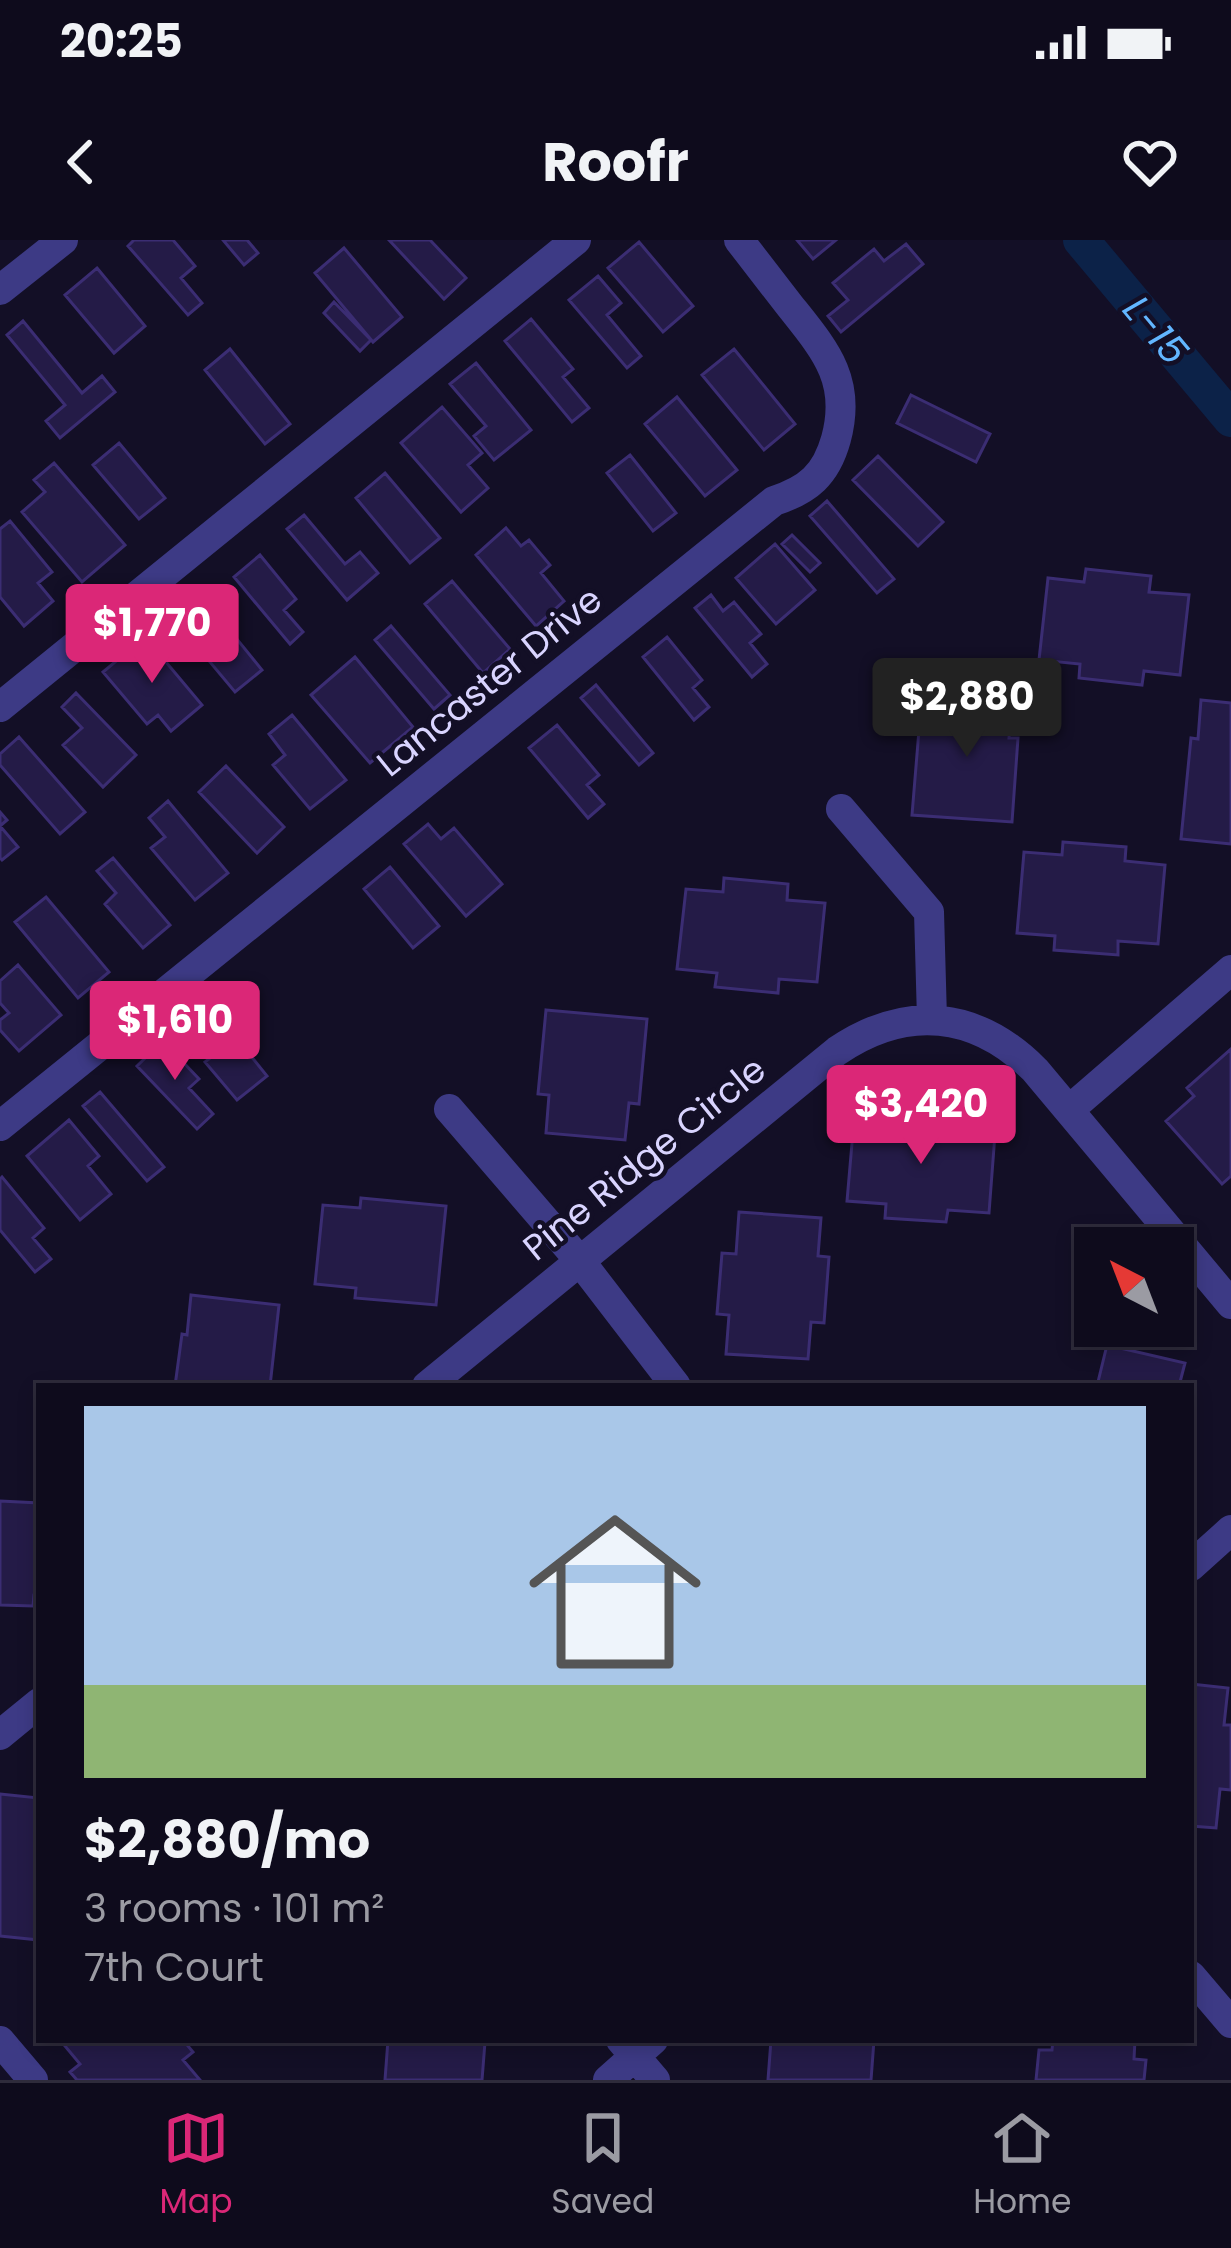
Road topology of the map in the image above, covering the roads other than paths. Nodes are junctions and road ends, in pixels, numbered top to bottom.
1 (63, 240) edge
2 (576, 240) edge
3 (739, 240) edge
4 (0, 290) edge
5 (0, 707) edge
6 (841, 809) dead end
7 (1231, 970) edge
8 (932, 1019) junction
9 (449, 1109) dead end
10 (1069, 1110) junction
11 (0, 1126) edge
12 (580, 1261) junction
13 (1231, 1304) edge
14 (432, 1383) edge
15 (674, 1383) edge
16 (1231, 1530) edge
17 (1194, 1563) edge
18 (36, 1705) edge
19 (0, 1735) edge
20 (1194, 1980) edge
21 (1231, 2023) edge
22 (0, 2041) edge
23 (641, 2054) edge
24 (33, 2080) edge
25 (608, 2080) edge

1 - 4 street
2 - 5 street
3 - 11 street, Lancaster Drive
6 - 8 street
7 - 10 street
8 - 10 street, Pine Ridge Circle
8 - 12 street, Pine Ridge Circle
9 - 12 street
10 - 13 street, Pine Ridge Circle
12 - 14 street, Pine Ridge Circle
12 - 15 street
16 - 17 street
18 - 19 street
20 - 21 street
22 - 24 street
23 - 25 street

